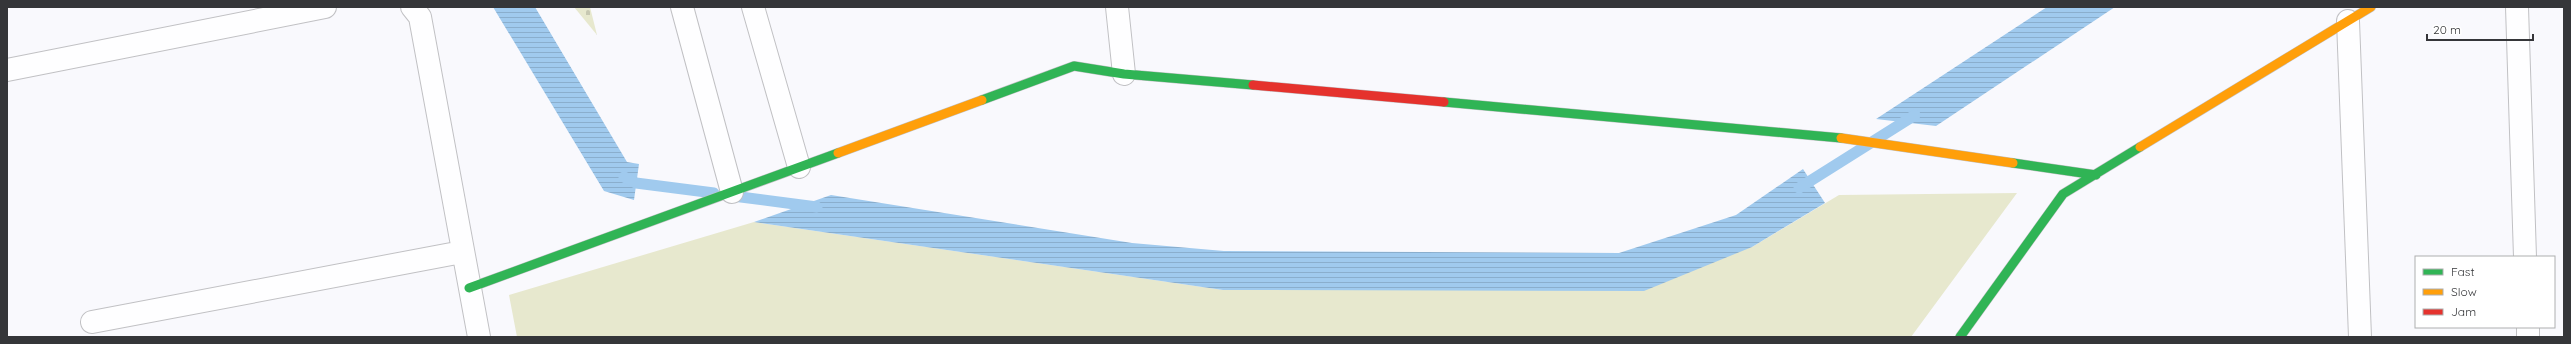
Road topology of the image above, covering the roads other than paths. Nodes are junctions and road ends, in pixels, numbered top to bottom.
1 (325, 7) edge
2 (412, 7) edge
3 (682, 7) edge
4 (753, 7) edge
5 (1117, 7) edge
6 (2371, 7) edge
7 (2517, 7) edge
8 (2348, 21) junction
9 (7, 70) edge
10 (1124, 74) junction
11 (799, 167) junction
12 (2096, 174) junction
13 (732, 192) junction
14 (462, 252) junction
15 (2525, 256) edge
16 (469, 288) junction
17 (92, 322) dead end
18 (479, 337) edge
19 (1960, 337) edge
20 (2360, 337) edge

1 - 9 street
2 - 14 street
3 - 13 street
4 - 11 street
5 - 10 street
6 - 8 street
7 - 15 street
8 - 12 street
8 - 20 street
10 - 11 street
10 - 12 street
11 - 13 street
12 - 19 street
13 - 16 street
14 - 16 street
14 - 17 street
16 - 18 street

